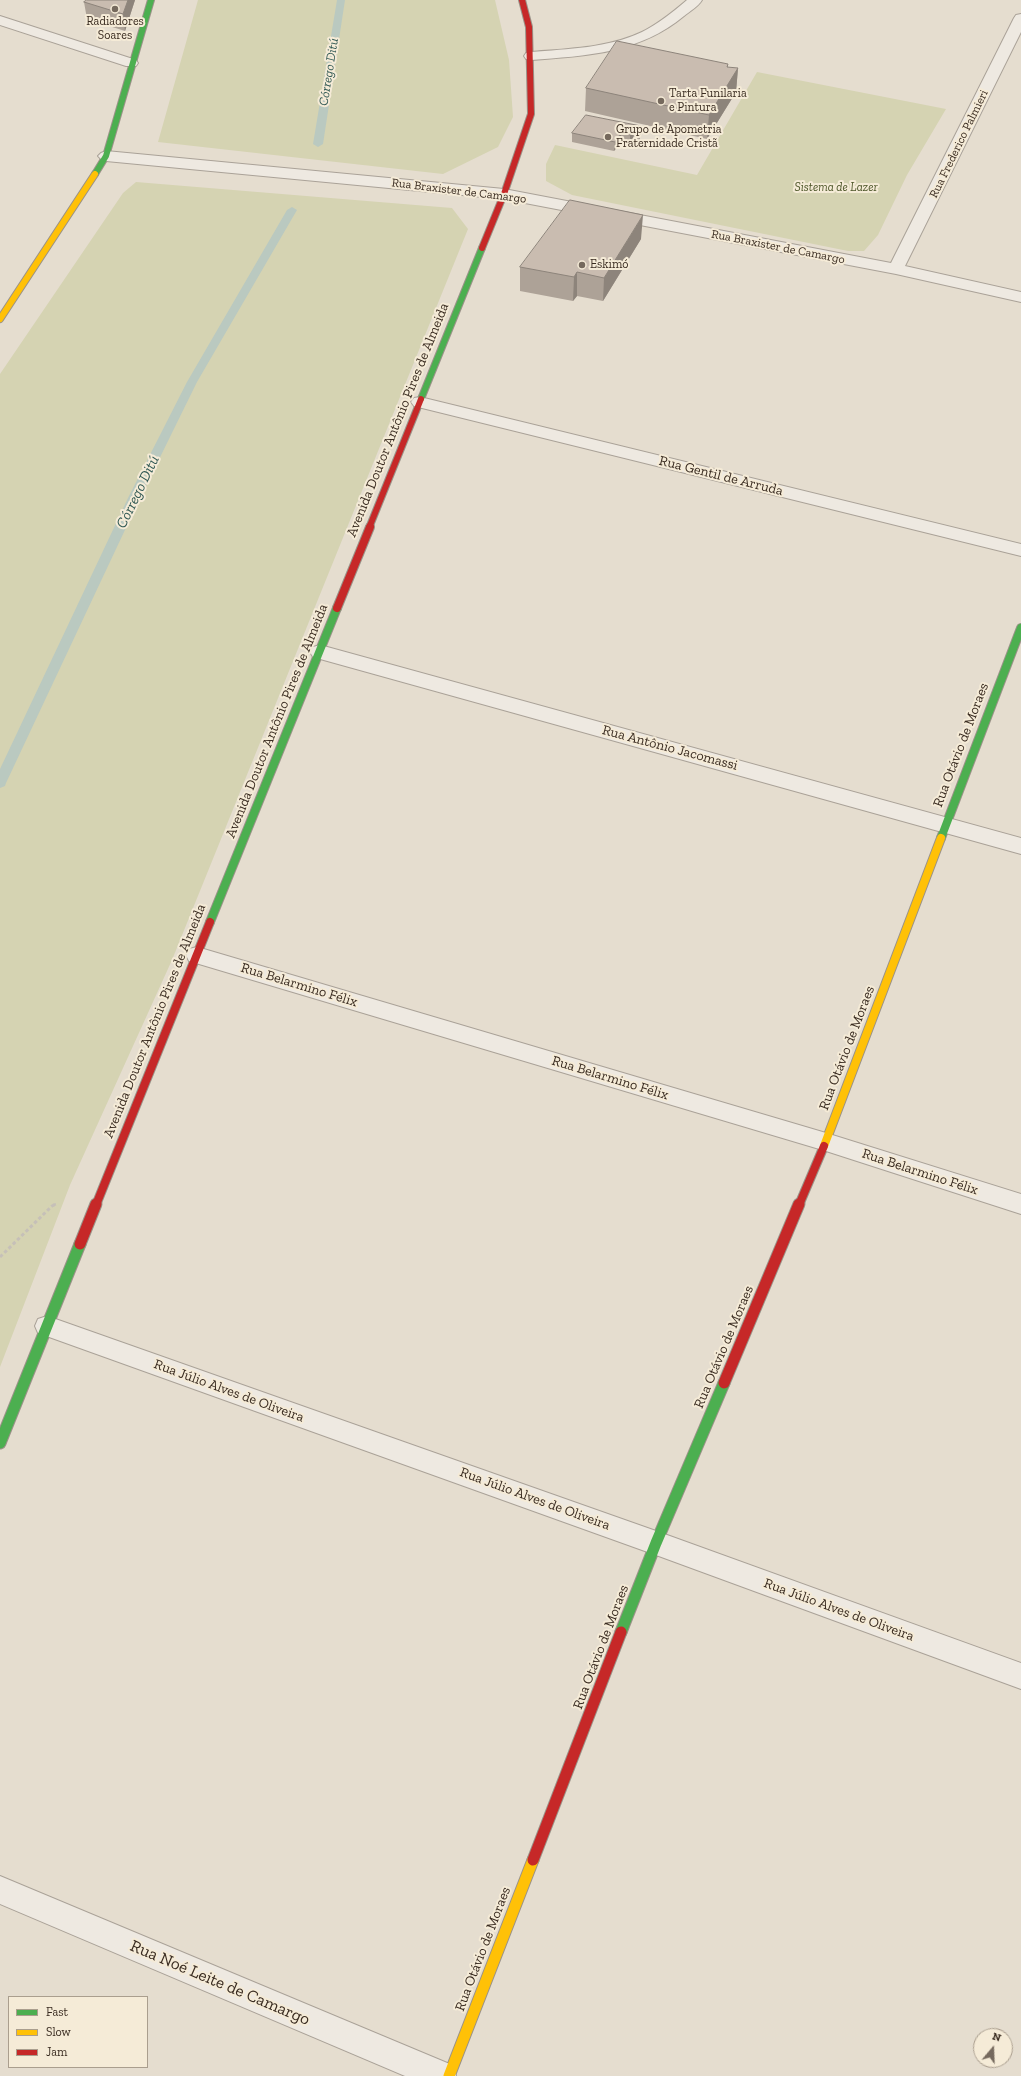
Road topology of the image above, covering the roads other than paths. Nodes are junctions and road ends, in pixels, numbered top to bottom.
1 (151, 0) edge
2 (522, 0) edge
3 (695, 0) edge
4 (1021, 18) edge
5 (0, 20) edge
6 (531, 56) junction
7 (131, 63) junction
8 (106, 156) junction
9 (504, 194) junction
10 (896, 269) junction
11 (1021, 297) edge
12 (0, 319) edge
13 (420, 402) junction
14 (1021, 550) edge
15 (1021, 628) edge
16 (320, 652) junction
17 (946, 824) junction
18 (1021, 846) edge
19 (197, 955) junction
20 (826, 1142) junction
21 (1021, 1204) edge
22 (47, 1326) junction
23 (0, 1442) edge
24 (656, 1543) junction
25 (1021, 1676) edge
26 (0, 1890) edge
27 (441, 2076) edge
28 (449, 2076) edge

1 - 7 main road
2 - 6 main road, Avenida Doutor Antônio Pires de Almeida
3 - 6 street
4 - 10 street, Rua Frederico Palmieri
5 - 7 street
6 - 9 main road, Avenida Doutor Antônio Pires de Almeida
7 - 8 main road
8 - 9 street, Rua Braxister de Camargo
8 - 12 main road
9 - 10 street, Rua Braxister de Camargo
9 - 13 main road, Avenida Doutor Antônio Pires de Almeida
10 - 11 street, Rua Braxister de Camargo
13 - 14 street, Rua Gentil de Arruda
13 - 16 main road, Avenida Doutor Antônio Pires de Almeida
15 - 17 main road, Rua Otávio de Moraes
16 - 17 street, Rua Antônio Jacomassi
16 - 19 main road, Avenida Doutor Antônio Pires de Almeida
17 - 18 street, Rua Antônio Jacomassi
17 - 20 main road, Rua Otávio de Moraes
19 - 20 street, Rua Belarmino Félix
19 - 22 main road, Avenida Doutor Antônio Pires de Almeida
20 - 21 street, Rua Belarmino Félix
20 - 24 main road, Rua Otávio de Moraes
22 - 23 main road, Avenida Doutor Antônio Pires de Almeida
22 - 24 street, Rua Júlio Alves de Oliveira
24 - 25 street, Rua Júlio Alves de Oliveira
24 - 28 main road, Rua Otávio de Moraes
26 - 27 street, Rua Noé Leite de Camargo

